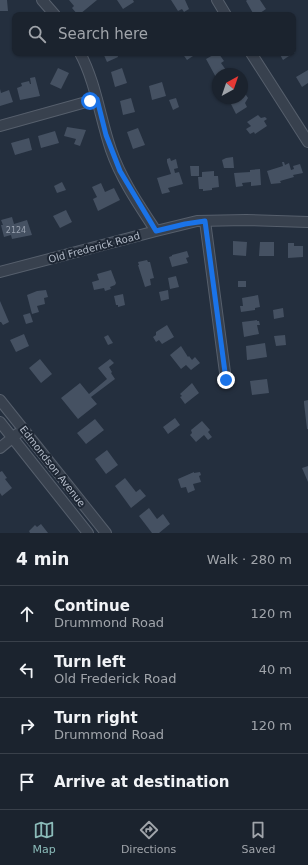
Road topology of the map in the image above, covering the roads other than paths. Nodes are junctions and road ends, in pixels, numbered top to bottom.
1 (42, 0) edge
2 (217, 0) edge
3 (53, 12) edge
4 (224, 12) edge
5 (81, 56) edge
6 (253, 56) edge
7 (97, 99) junction
8 (0, 126) edge
9 (308, 142) edge
10 (205, 221) junction
11 (308, 222) edge
12 (156, 231) junction
13 (0, 272) edge
14 (226, 380) dead end
15 (0, 400) edge
16 (0, 422) edge
17 (24, 430) junction
18 (13, 438) junction
19 (0, 448) edge
20 (88, 533) edge
21 (106, 533) edge

1 - 3 street
2 - 4 street
5 - 7 street
6 - 9 street
7 - 8 street
7 - 12 street
10 - 11 street, Old Frederick Road
10 - 12 street, Old Frederick Road
10 - 14 street
12 - 13 street, Old Frederick Road
15 - 17 street, Edmondson Avenue
16 - 18 street, Edmondson Avenue
17 - 18 street
17 - 21 street, Edmondson Avenue
18 - 19 street
18 - 20 street, Edmondson Avenue

